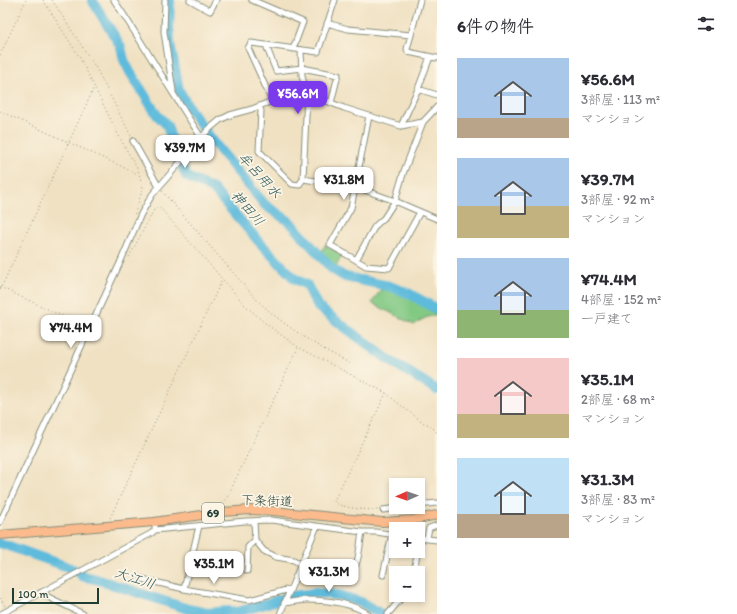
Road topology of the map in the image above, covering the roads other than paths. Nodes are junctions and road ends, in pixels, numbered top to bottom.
1 (114, 0) edge
2 (165, 0) edge
3 (190, 0) edge
4 (216, 0) edge
5 (252, 0) edge
6 (336, 0) edge
7 (420, 0) edge
8 (328, 23) junction
9 (411, 35) junction
10 (268, 45) junction
11 (292, 49) junction
12 (301, 51) junction
13 (430, 57) junction
14 (437, 58) edge
15 (302, 68) junction
16 (418, 89) junction
17 (173, 94) junction
18 (307, 95) junction
19 (437, 95) edge
20 (272, 101) junction
21 (331, 103) junction
22 (259, 106) junction
23 (437, 107) edge
24 (369, 116) junction
25 (423, 122) junction
26 (401, 126) junction
27 (202, 136) junction
28 (133, 141) road end
29 (303, 179) junction
30 (160, 186) junction
31 (356, 187) junction
32 (395, 201) junction
33 (420, 212) junction
34 (437, 219) edge
35 (356, 260) junction
36 (437, 503) edge
37 (425, 504) edge
38 (389, 509) edge
39 (383, 510) road end
40 (437, 515) edge
41 (193, 516) junction
42 (348, 520) junction
43 (254, 521) junction
44 (0, 522) edge
45 (437, 525) edge
46 (154, 526) junction
47 (197, 526) junction
48 (317, 526) junction
49 (347, 530) junction
50 (362, 532) junction
51 (389, 534) edge
52 (0, 535) edge
53 (427, 538) joint
54 (255, 540) junction
55 (437, 540) edge
56 (389, 554) edge
57 (301, 565) junction
58 (247, 571) dead end
59 (383, 576) dead end
60 (348, 577) dead end
61 (142, 578) dead end
62 (184, 589) junction
63 (290, 589) junction
64 (40, 593) junction
65 (398, 602) edge
66 (284, 603) junction
67 (388, 613) edge
68 (1, 614) edge
69 (83, 614) edge
70 (280, 614) edge
71 (368, 614) edge

1 - 17 street
2 - 17 street
3 - 4 street
5 - 11 street
6 - 8 street
7 - 9 street
8 - 9 street
8 - 12 street
9 - 13 street
10 - 11 street
10 - 15 street
10 - 20 street
11 - 12 street
12 - 15 street
13 - 14 street
13 - 16 street
15 - 18 street
15 - 21 street
16 - 19 street
16 - 26 street
17 - 27 street
18 - 20 street
18 - 21 street
18 - 29 street
20 - 22 street
21 - 24 street
22 - 27 street
22 - 29 street
23 - 25 street
24 - 26 street
24 - 31 street
25 - 26 street
25 - 32 street
27 - 30 street
28 - 30 street
29 - 31 street
30 - 44 street
31 - 32 street
31 - 35 street
32 - 33 street
32 - 35 street
33 - 34 street
33 - 35 street
36 - 37 street
38 - 39 street
40 - 42 main road, 下条街道 / 69
41 - 42 main road, 下条街道 / 69
41 - 46 main road, 下条街道 / 69
41 - 47 street
42 - 49 street
43 - 47 street
43 - 48 street
43 - 54 street
45 - 53 street
46 - 47 street
46 - 52 main road, 下条街道 / 69
46 - 64 street
47 - 62 street
48 - 49 street
48 - 57 street
49 - 50 street
50 - 51 street
50 - 60 street
53 - 55 street
54 - 57 street
54 - 58 street
56 - 59 street
57 - 63 street
61 - 62 street
62 - 63 street
63 - 66 street
64 - 68 street
64 - 69 street
65 - 67 street
66 - 70 street
66 - 71 street

